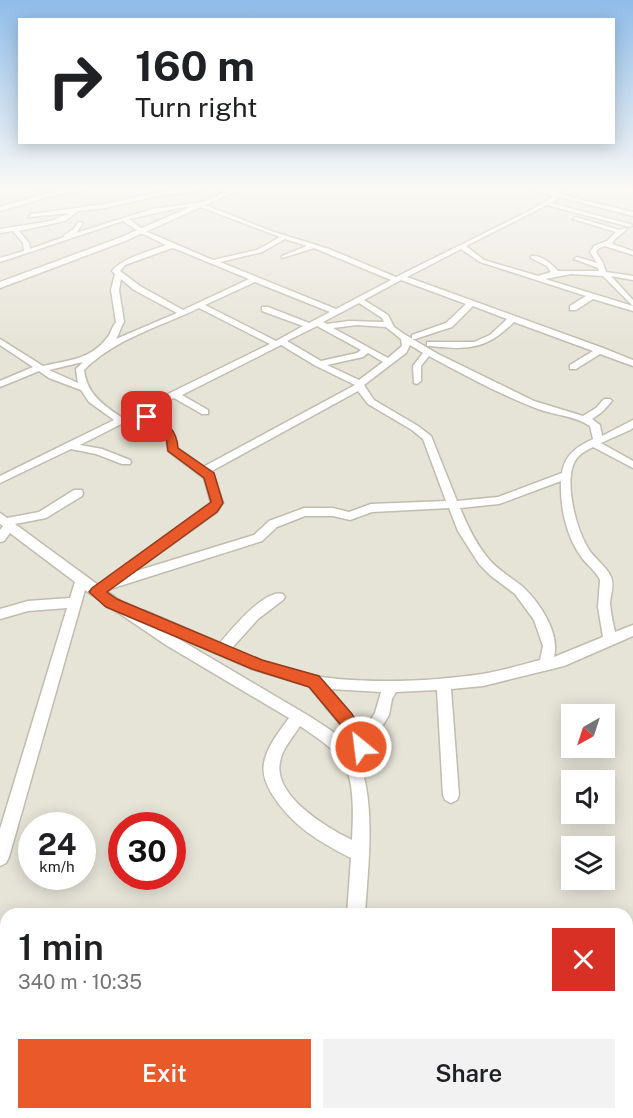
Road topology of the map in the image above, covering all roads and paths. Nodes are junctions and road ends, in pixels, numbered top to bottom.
1 (23, 239) edge
2 (62, 239) edge
3 (118, 239) edge
4 (160, 239) edge
5 (281, 239) edge
6 (291, 239) edge
7 (475, 239) edge
8 (613, 239) edge
9 (26, 243) junction
10 (608, 243) junction
11 (50, 245) junction
12 (173, 245) junction
13 (313, 246) junction
14 (461, 246) junction
15 (27, 252) junction
16 (192, 253) junction
17 (633, 253) edge
18 (234, 255) junction
19 (284, 257) dead end
20 (533, 257) dead end
21 (437, 258) junction
22 (477, 258) junction
23 (577, 259) dead end
24 (0, 260) edge
25 (214, 262) junction
26 (555, 272) junction
27 (603, 272) junction
28 (118, 275) junction
29 (398, 278) junction
30 (633, 278) edge
31 (255, 279) junction
32 (540, 279) junction
33 (0, 285) edge
34 (125, 290) junction
35 (596, 290) junction
36 (358, 299) junction
37 (633, 304) edge
38 (199, 305) junction
39 (470, 305) junction
40 (573, 308) dead end
41 (265, 309) dead end
42 (633, 309) edge
43 (334, 312) junction
44 (183, 313) junction
45 (512, 320) junction
46 (352, 322) junction
47 (313, 324) junction
48 (119, 325) junction
49 (150, 326) junction
50 (326, 327) junction
51 (392, 328) junction
52 (410, 338) junction
53 (0, 341) edge
54 (279, 342) junction
55 (429, 348) junction
56 (367, 350) junction
57 (600, 350) junction
58 (99, 353) junction
59 (388, 361) junction
60 (633, 363) edge
61 (319, 364) junction
62 (573, 367) dead end
63 (40, 369) junction
64 (417, 381) dead end
65 (0, 384) edge
66 (359, 385) junction
67 (83, 388) junction
68 (174, 394) junction
69 (607, 401) dead end
70 (139, 411) junction
71 (205, 412) dead end
72 (585, 419) junction
73 (121, 421) junction
74 (633, 423) edge
75 (101, 430) junction
76 (596, 442) junction
77 (70, 446) junction
78 (107, 454) junction
79 (126, 462) dead end
80 (633, 465) edge
81 (204, 471) junction
82 (566, 475) junction
83 (0, 480) edge
84 (78, 493) dead end
85 (451, 504) junction
86 (5, 522) edge
87 (0, 538) edge
88 (82, 580) junction
89 (102, 588) junction
90 (279, 597) dead end
91 (75, 603) junction
92 (112, 603) junction
93 (0, 614) edge
94 (633, 630) edge
95 (610, 639) junction
96 (222, 650) junction
97 (546, 664) junction
98 (313, 681) junction
99 (444, 684) junction
100 (393, 685) junction
101 (298, 717) junction
102 (361, 747) junction
103 (354, 768) junction
104 (452, 795) dead end
105 (4, 827) edge
106 (360, 853) junction
107 (0, 857) edge
108 (356, 908) edge

1 - 9 street
2 - 11 street
3 - 33 street
4 - 12 street
5 - 18 street
6 - 13 street
7 - 14 street
8 - 10 street
9 - 11 street
9 - 15 street
10 - 17 street
10 - 27 street
11 - 15 street
12 - 16 street
12 - 28 street
13 - 19 street
13 - 29 street
14 - 21 street
14 - 22 street
15 - 24 street
16 - 18 street
16 - 25 street
18 - 25 street
20 - 26 street
21 - 22 street
21 - 29 street
22 - 32 street
23 - 27 street
25 - 31 street
26 - 27 street
26 - 32 street
27 - 30 street
27 - 35 street
27 - 37 street
28 - 34 street
28 - 34 street
29 - 36 street
29 - 39 street
31 - 38 street
31 - 43 street
32 - 35 street
34 - 44 street
34 - 48 street
35 - 40 street
35 - 42 street
36 - 43 street
36 - 51 street
38 - 44 street
38 - 54 street
39 - 45 street
39 - 52 street
41 - 47 street
43 - 46 street
43 - 47 street
44 - 49 street
45 - 55 street
45 - 57 street
46 - 50 street
46 - 51 street
47 - 50 street
47 - 54 street
48 - 49 street
48 - 58 street
49 - 58 street
50 - 56 street
51 - 52 street
52 - 55 street
52 - 59 street
53 - 63 street
54 - 61 street
54 - 68 street
55 - 64 street
55 - 72 street
56 - 59 street
56 - 61 street
57 - 60 street
57 - 62 street
58 - 63 street
58 - 67 street
59 - 66 street
61 - 66 street
63 - 65 street
63 - 67 street
66 - 81 street
66 - 85 street
67 - 73 street
68 - 70 street
68 - 71 street
69 - 72 street
70 - 73 street
70 - 81 street
72 - 76 street
73 - 75 street
74 - 76 street
75 - 77 street
75 - 78 street
76 - 80 street
76 - 82 street
77 - 78 street
77 - 83 street
78 - 79 street
81 - 89 street
82 - 85 street
82 - 95 street
84 - 86 street
85 - 89 street
85 - 97 street
86 - 87 street
86 - 88 street
88 - 89 street
88 - 91 street
89 - 92 street
90 - 96 street
91 - 93 street
91 - 105 street
92 - 96 street
92 - 101 street
94 - 95 street
95 - 97 street
96 - 98 street
97 - 99 street
98 - 100 street
98 - 102 street
99 - 100 street
99 - 104 street
100 - 102 street
101 - 103 street
101 - 106 street
102 - 103 street
103 - 106 street
105 - 107 street
106 - 108 street

